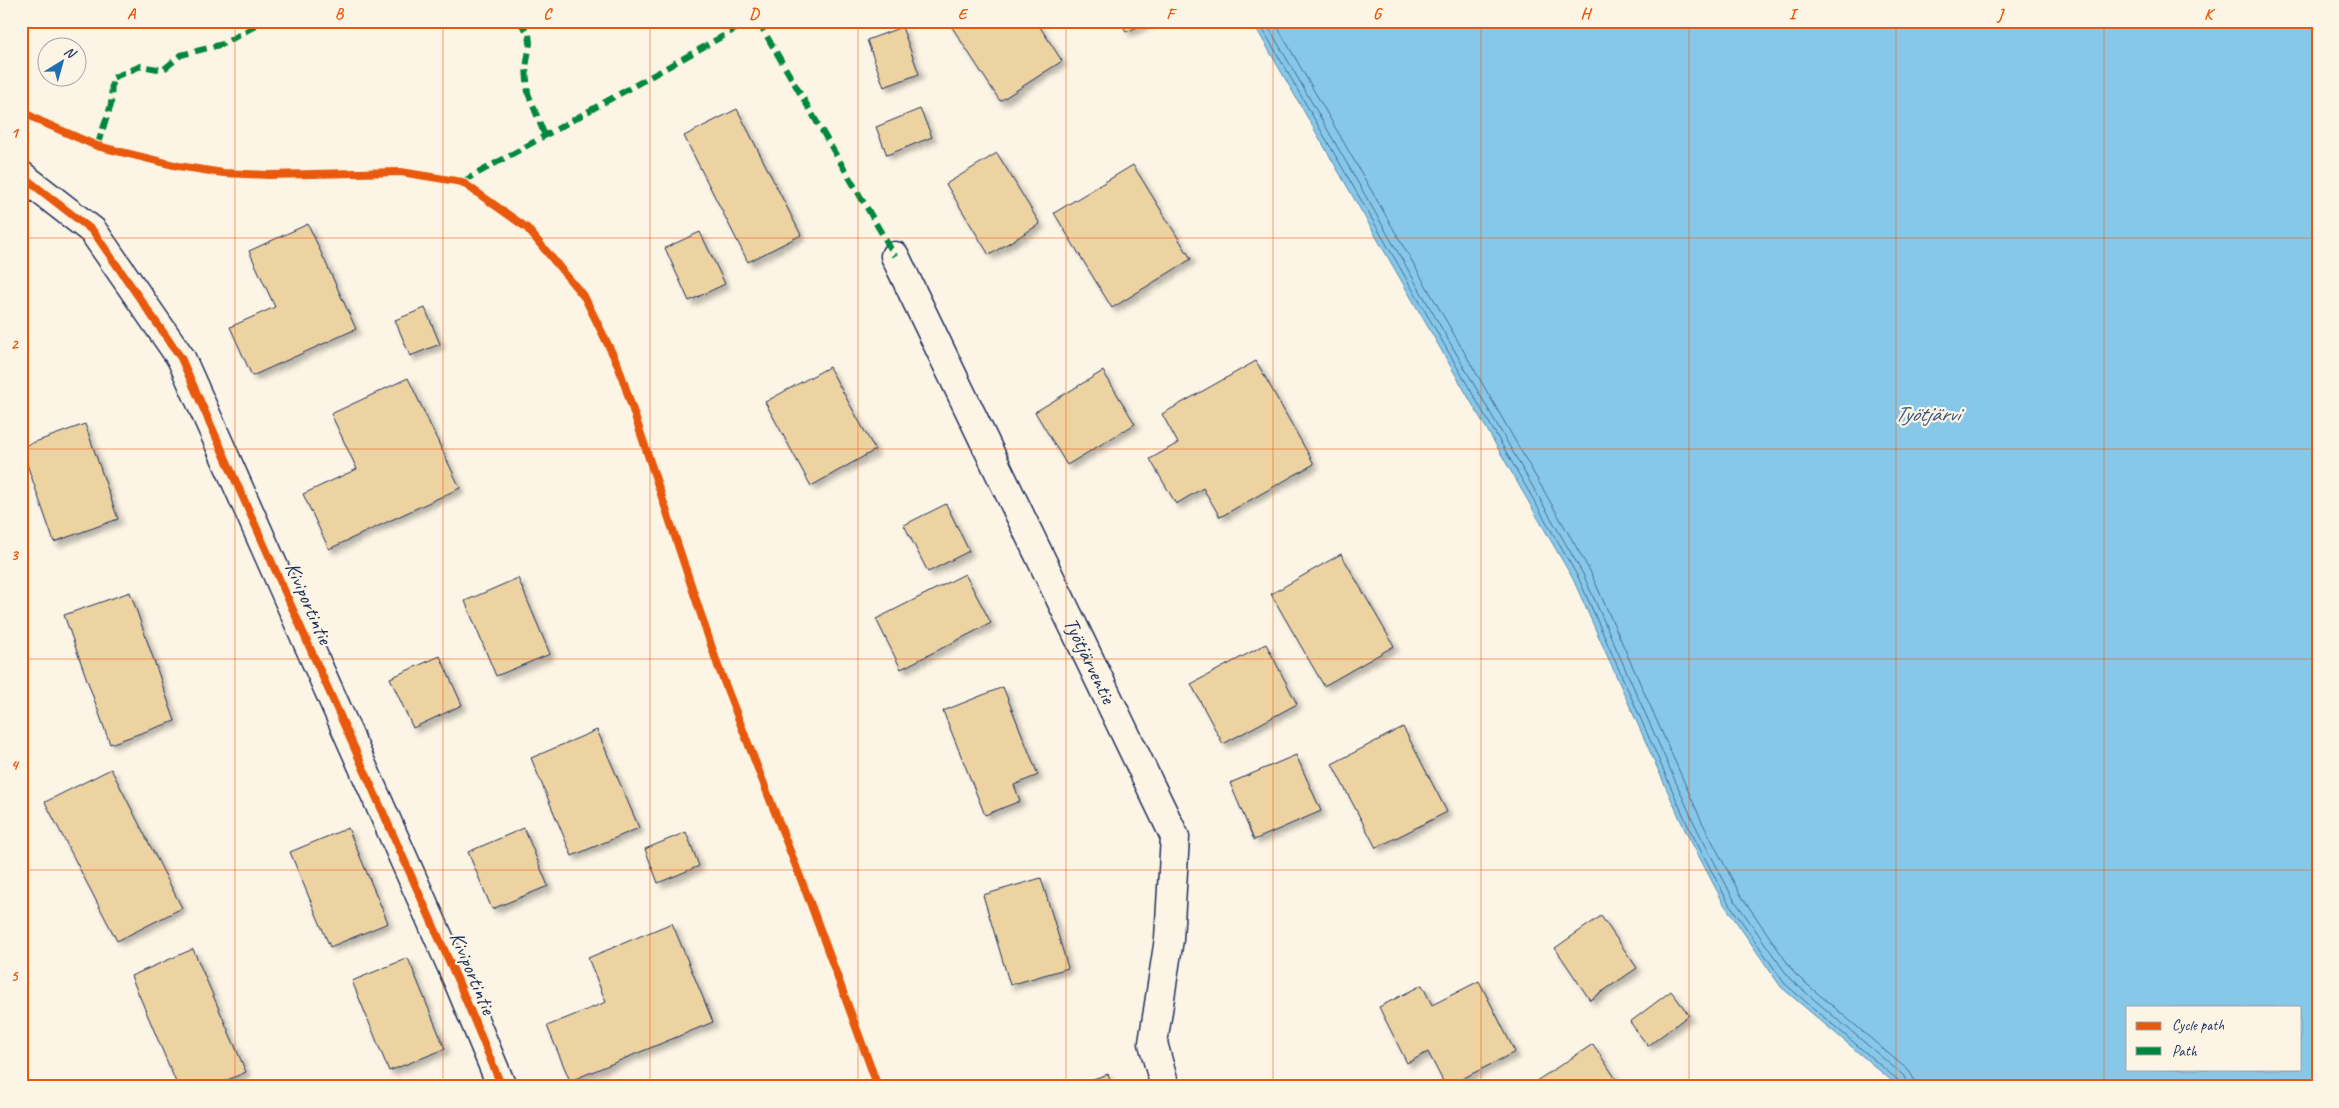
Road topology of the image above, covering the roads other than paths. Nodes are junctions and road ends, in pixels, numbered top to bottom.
1 (21, 175) edge
2 (895, 256) dead end
3 (502, 1087) edge
4 (1165, 1087) edge

1 - 3 street, Kiviportintie
2 - 4 street, Työtjärventie

